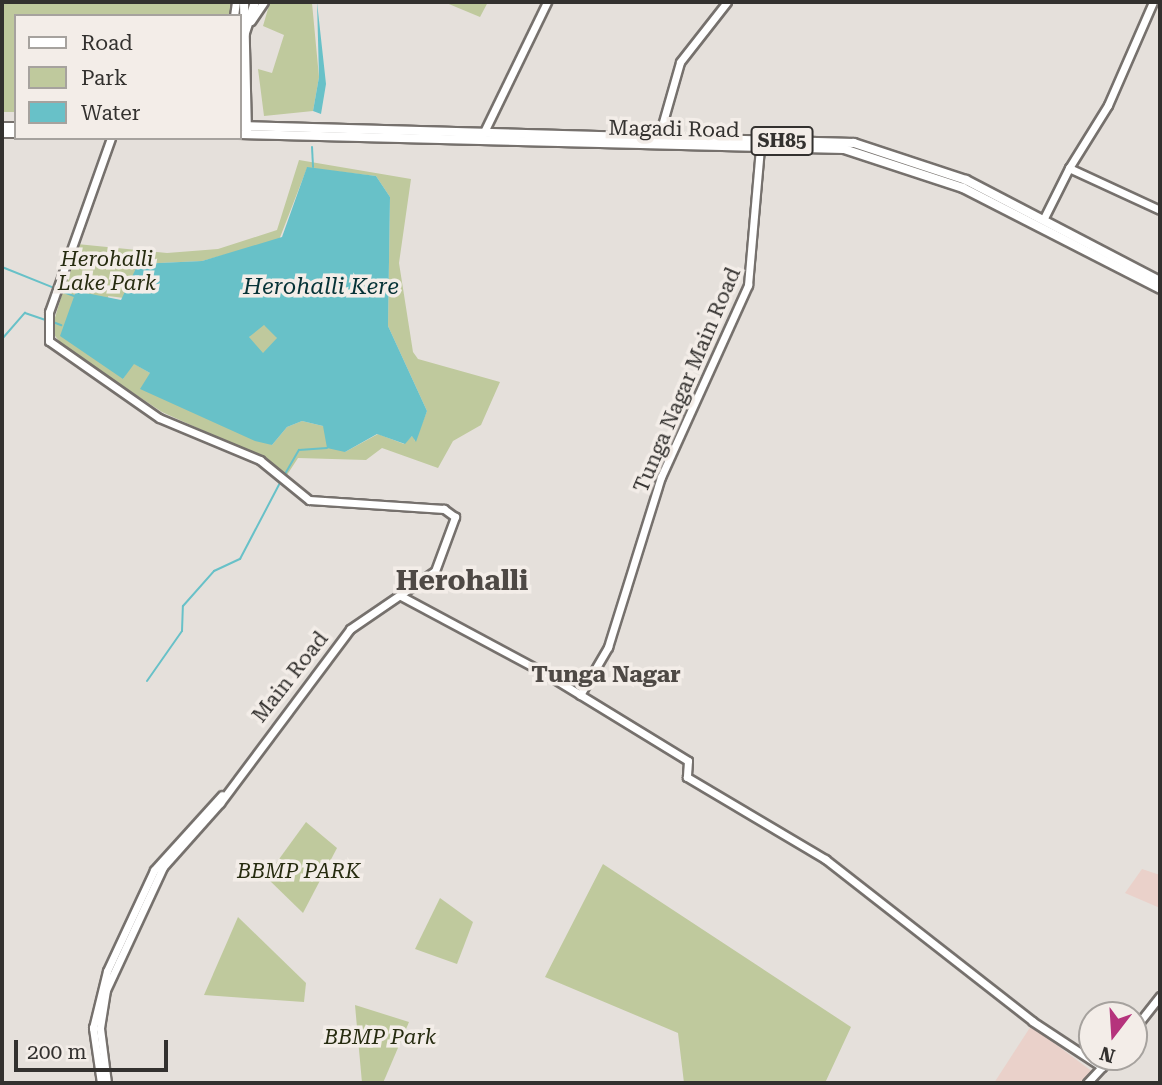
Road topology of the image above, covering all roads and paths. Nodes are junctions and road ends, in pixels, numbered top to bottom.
1 (244, 2) edge
2 (255, 2) edge
3 (264, 2) edge
4 (547, 2) edge
5 (727, 2) edge
6 (1153, 2) edge
7 (251, 21) junction
8 (243, 39) junction
9 (243, 129) edge
10 (318, 130) junction
11 (484, 132) junction
12 (110, 140) edge
13 (479, 141) junction
14 (657, 142) junction
15 (760, 148) junction
16 (1069, 169) junction
17 (1160, 210) edge
18 (1044, 218) junction
19 (1160, 281) edge
20 (1160, 289) edge
21 (401, 596) junction
22 (580, 695) junction
23 (222, 795) junction
24 (1160, 996) edge
25 (1148, 1011) edge
26 (1078, 1051) edge
27 (101, 1083) edge
28 (107, 1083) edge

1 - 8 main road
2 - 7 main road
3 - 7 street
4 - 11 street
5 - 14 street
6 - 16 street
7 - 8 main road
8 - 9 main road
9 - 10 main road, Magadi Road / SH85
10 - 11 main road, Magadi Road / SH85
10 - 13 main road, Magadi Road / SH85
11 - 13 street
11 - 14 main road, Magadi Road / SH85
12 - 21 street, Main Road
13 - 14 main road, Magadi Road / SH85
14 - 15 main road, Magadi Road / SH85
14 - 18 main road, Magadi Road / SH85
15 - 20 main road, Magadi Road / SH85
15 - 22 street, Tunga Nagar Main Road
16 - 17 street
16 - 18 street
18 - 19 main road, Magadi Road / SH85
21 - 22 street
21 - 23 street, Main Road
22 - 26 street
23 - 27 street
23 - 28 street
24 - 25 street

